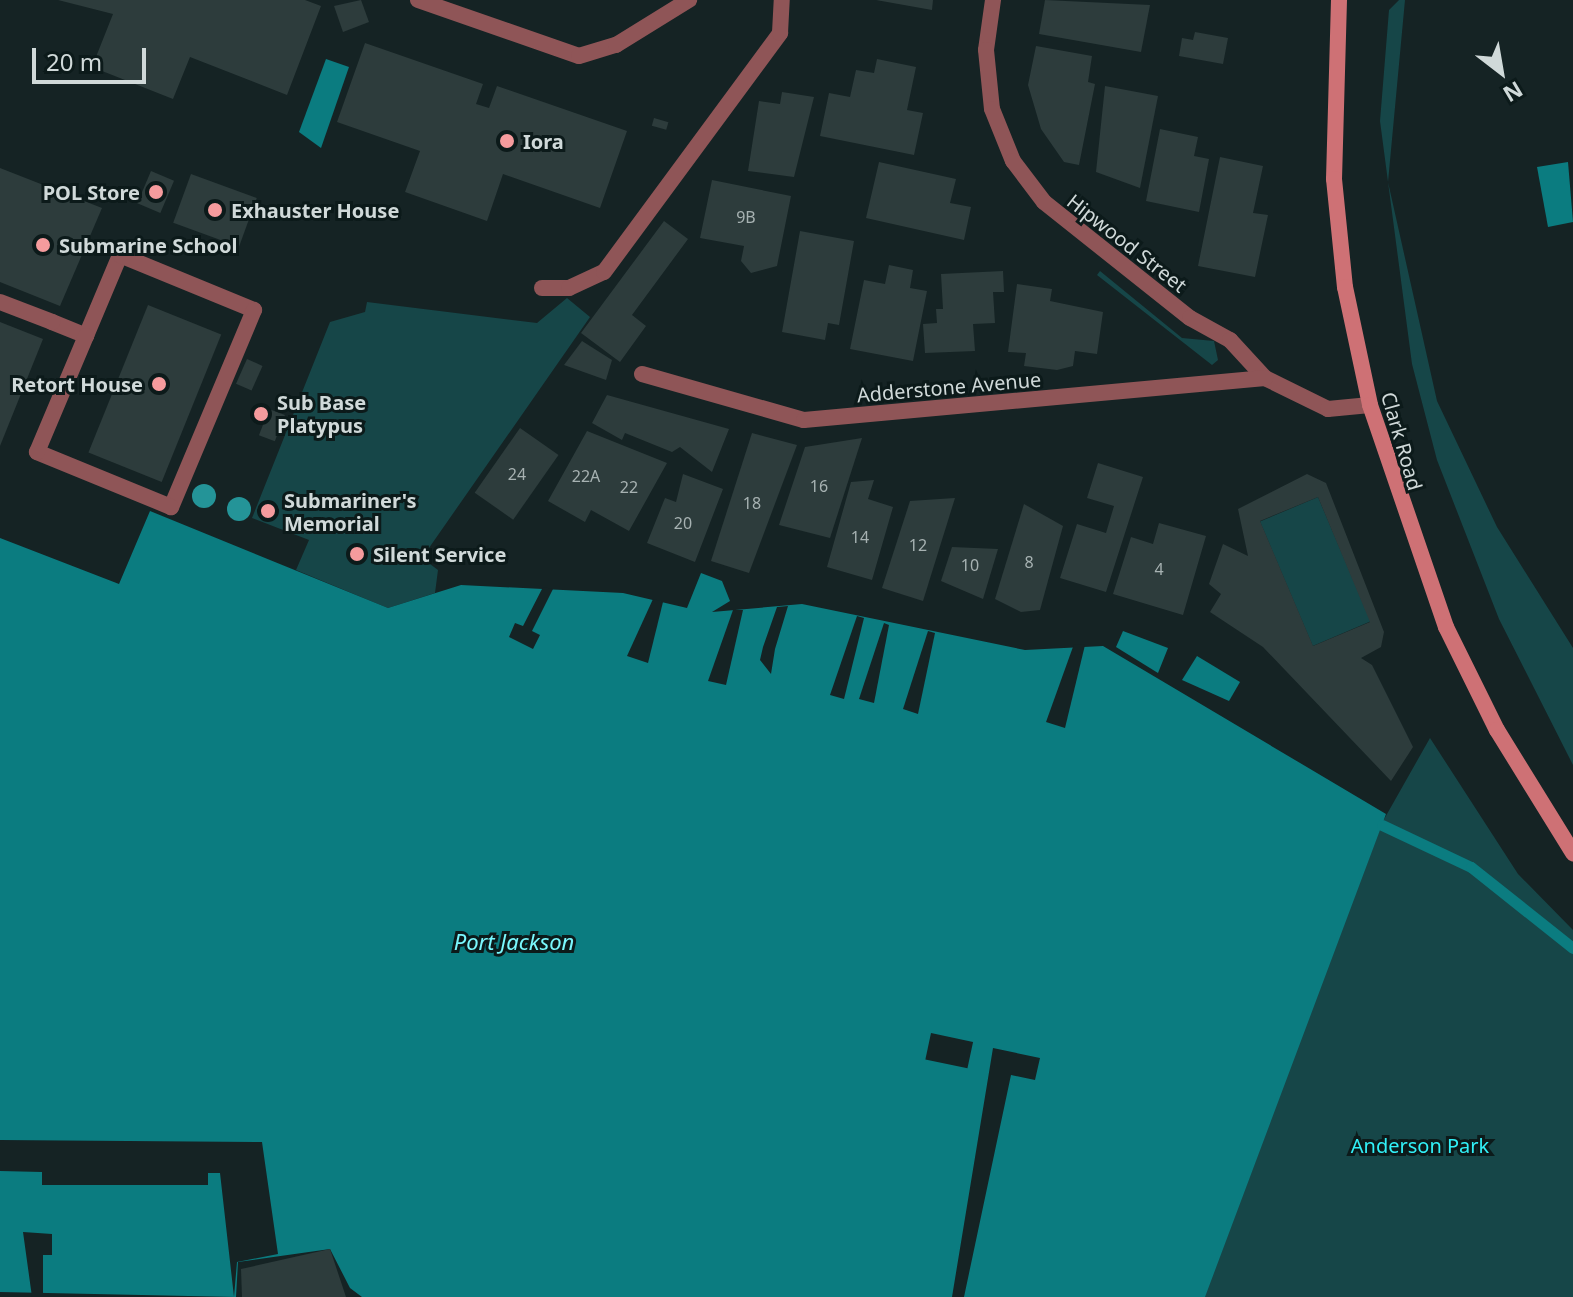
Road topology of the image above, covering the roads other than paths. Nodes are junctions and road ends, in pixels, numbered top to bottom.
1 (418, 0) edge
2 (689, 0) edge
3 (782, 0) edge
4 (993, 0) edge
5 (1339, 0) edge
6 (542, 288) dead end
7 (0, 302) edge
8 (86, 336) junction
9 (642, 374) dead end
10 (1265, 378) junction
11 (1370, 405) junction
12 (1573, 853) edge

1 - 2 street
3 - 6 street
4 - 10 street, Hipwood Street
5 - 11 main road, Clark Road
7 - 8 street
8 - 8 street
9 - 10 street, Adderstone Avenue
10 - 11 street, Hipwood Street
11 - 12 main road, Clark Road

